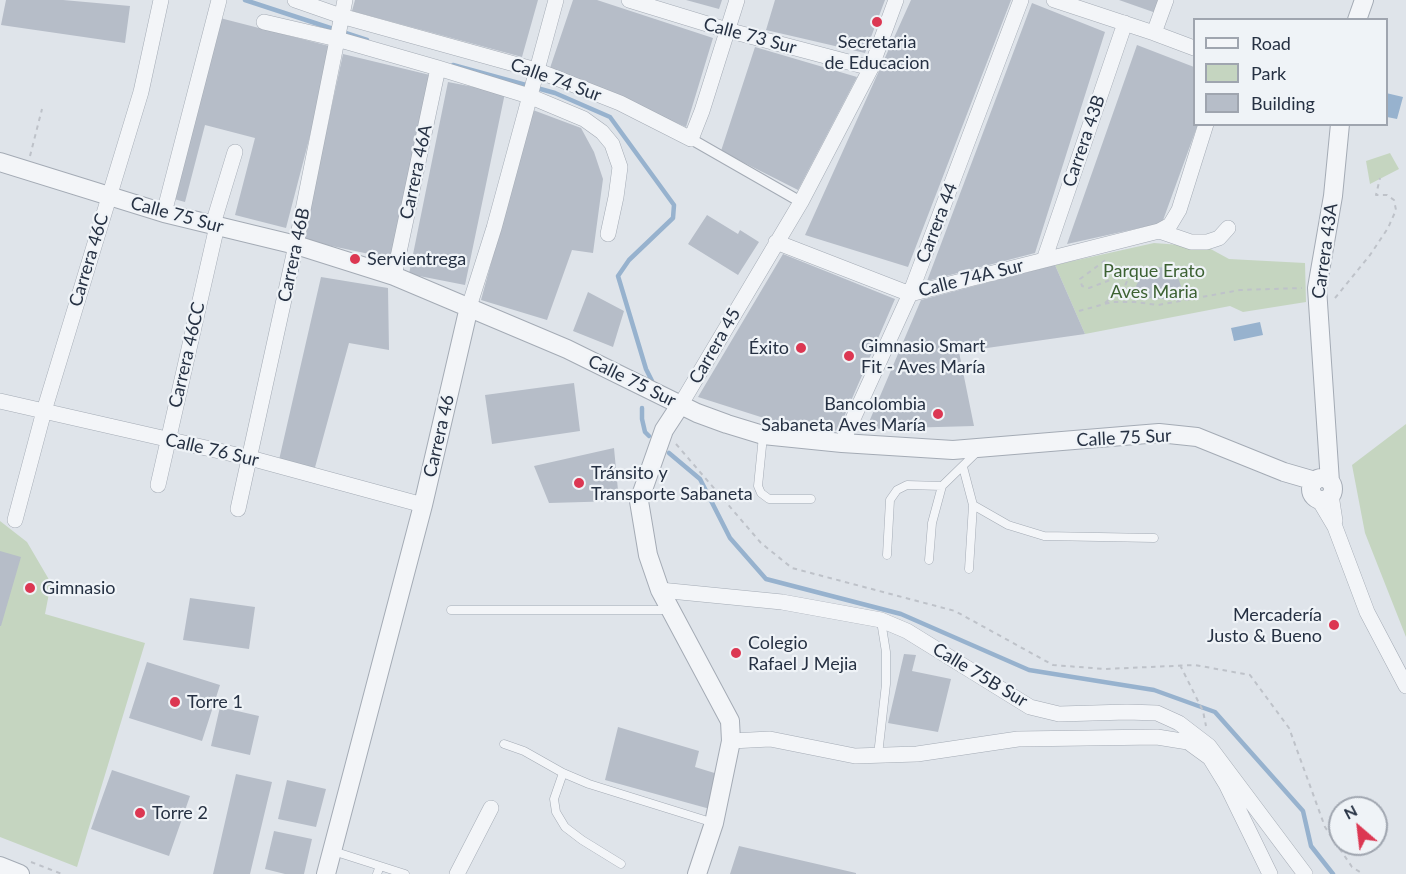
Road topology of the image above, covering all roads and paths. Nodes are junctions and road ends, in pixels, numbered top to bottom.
1 (161, 0) edge
2 (295, 0) edge
3 (345, 0) edge
4 (556, 0) edge
5 (629, 0) edge
6 (736, 0) edge
7 (896, 0) edge
8 (1021, 0) edge
9 (1054, 0) edge
10 (1166, 0) edge
11 (1364, 0) edge
12 (218, 5) edge
13 (1358, 18) edge
14 (264, 22) dead end
15 (1125, 23) junction
16 (339, 28) junction
17 (727, 30) junction
18 (1154, 33) junction
19 (1193, 48) edge
20 (438, 68) junction
21 (872, 68) junction
22 (532, 84) junction
23 (42, 109) dead end
24 (1205, 126) edge
25 (1340, 126) edge
26 (691, 139) junction
27 (235, 152) dead end
28 (0, 162) edge
29 (27, 170) junction
30 (1380, 178) dead end
31 (109, 196) junction
32 (801, 202) junction
33 (164, 213) junction
34 (215, 225) junction
35 (1165, 228) junction
36 (1228, 228) dead end
37 (608, 234) dead end
38 (776, 242) junction
39 (1112, 243) junction
40 (296, 245) junction
41 (1044, 260) junction
42 (394, 276) junction
43 (1317, 288) junction
44 (910, 294) junction
45 (1103, 304) junction
46 (469, 307) junction
47 (1079, 311) dead end
48 (1318, 315) junction
49 (0, 401) edge
50 (681, 404) junction
51 (44, 411) junction
52 (664, 430) junction
53 (763, 435) junction
54 (168, 439) junction
55 (842, 443) junction
56 (981, 448) junction
57 (1327, 453) junction
58 (250, 458) junction
59 (963, 467) junction
60 (1288, 473) junction
61 (158, 485) dead end
62 (942, 486) junction
63 (1321, 488) junction
64 (811, 498) dead end
65 (973, 505) junction
66 (423, 506) junction
67 (238, 509) dead end
68 (15, 520) dead end
69 (1154, 537) dead end
70 (886, 555) dead end
71 (929, 560) dead end
72 (969, 569) dead end
73 (660, 590) junction
74 (451, 610) dead end
75 (671, 610) junction
76 (880, 620) junction
77 (1180, 665) junction
78 (1406, 686) edge
79 (1203, 711) dead end
80 (731, 741) junction
81 (504, 744) dead end
82 (878, 755) junction
83 (563, 773) junction
84 (491, 808) dead end
85 (714, 822) junction
86 (332, 850) junction
87 (621, 864) dead end
88 (0, 866) edge
89 (379, 870) edge
90 (20, 874) edge
91 (326, 874) edge
92 (405, 874) edge
93 (457, 874) edge
94 (697, 874) edge
95 (1270, 874) edge
96 (1305, 874) edge
97 (1363, 874) edge

1 - 31 street, Carrera 46C
2 - 16 street, Calle 74 Sur
3 - 16 street, Carrera 46B
4 - 22 street, Carrera 46
5 - 17 street, Calle 73 Sur
6 - 17 street
7 - 21 street, Carrera 45
8 - 44 street, Carrera 44
9 - 15 street
10 - 18 street
11 - 13 street
12 - 33 street
14 - 16 street, Calle 74 Sur
15 - 18 street
15 - 41 street, Carrera 43B
16 - 20 street, Calle 74 Sur
16 - 22 street, Calle 74 Sur
16 - 40 street, Carrera 46B
17 - 21 street, Calle 73 Sur
17 - 26 street
18 - 19 street
20 - 22 street, Calle 74 Sur
20 - 42 street, Carrera 46A
21 - 32 street, Carrera 45
22 - 26 street, Calle 74 Sur
22 - 37 street, Calle 74 Sur
22 - 46 street, Carrera 46
23 - 29 path
24 - 35 street
25 - 43 street, Carrera 43A
26 - 32 street, Calle 74 Sur
27 - 34 street, Carrera 46CC
28 - 29 street, Calle 75 Sur
29 - 31 street, Calle 75 Sur
30 - 48 path
31 - 33 street, Calle 75 Sur
31 - 51 street, Carrera 46C
32 - 38 street, Carrera 45
33 - 34 street, Calle 75 Sur
34 - 40 street, Calle 75 Sur
34 - 54 street, Carrera 46CC
35 - 36 street
35 - 39 street, Calle 74A Sur
38 - 44 street, Calle 74A Sur
38 - 50 street, Carrera 45
39 - 41 street, Calle 74A Sur
39 - 45 path
40 - 42 street, Calle 75 Sur
40 - 58 street, Carrera 46B
41 - 44 street, Calle 74A Sur
42 - 46 street, Calle 75 Sur
43 - 45 path
43 - 48 street, Carrera 43A
44 - 55 street, Carrera 44
45 - 47 path
46 - 50 street, Calle 75 Sur
46 - 66 street, Carrera 46
48 - 57 street, Carrera 43A
49 - 51 street, Calle 76 Sur
50 - 52 street, Carrera 45
50 - 53 street, Calle 75 Sur
51 - 54 street, Calle 76 Sur
51 - 68 street, Carrera 46C
52 - 73 street, Carrera 45
52 - 77 path
53 - 55 street, Calle 75 Sur
53 - 64 lane
54 - 58 street, Calle 76 Sur
54 - 61 street, Carrera 46CC
55 - 56 street, Calle 75 Sur
56 - 59 lane
56 - 60 street, Calle 75 Sur
57 - 60 street
57 - 63 street, Carrera 43A
58 - 66 street, Calle 76 Sur
58 - 67 street, Carrera 46B
59 - 62 lane
59 - 65 lane
60 - 63 street, Calle 75 Sur
62 - 70 lane
62 - 71 lane
63 - 78 street, Calle 75 Sur
65 - 69 lane
65 - 72 lane
66 - 86 street, Carrera 46
73 - 75 street, Carrera 45
73 - 76 street, Calle 75B Sur
74 - 75 lane
75 - 80 street, Carrera 45
76 - 82 lane
76 - 96 street, Calle 75B Sur
77 - 79 path
77 - 97 path
80 - 82 street
80 - 85 street, Carrera 45
81 - 83 lane
82 - 95 street
83 - 85 lane
83 - 87 lane
84 - 93 street
85 - 94 street, Carrera 45
86 - 89 lane
86 - 91 street, Carrera 46
88 - 90 street
89 - 92 lane

